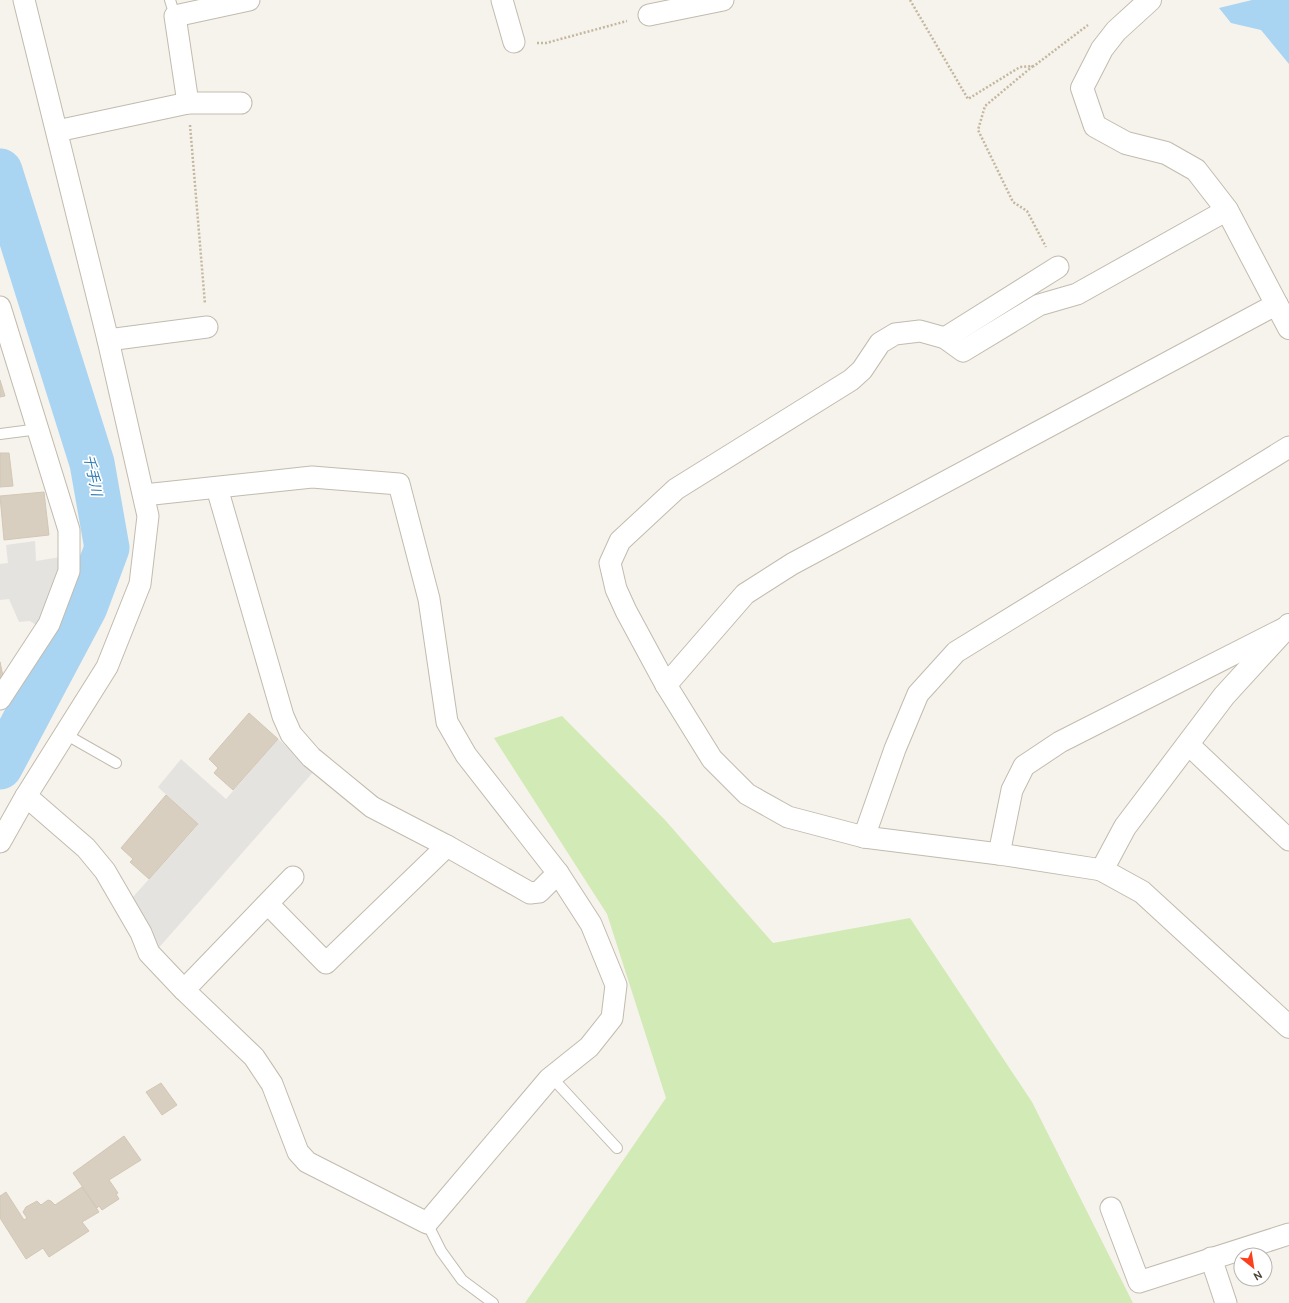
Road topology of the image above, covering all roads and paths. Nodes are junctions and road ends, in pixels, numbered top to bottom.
1 (24, 0) edge
2 (249, 0) edge
3 (502, 0) edge
4 (723, 0) edge
5 (910, 0) edge
6 (1150, 0) edge
7 (172, 8) edge
8 (649, 15) joint
9 (1090, 24) dead end
10 (514, 42) joint
11 (1034, 66) junction
12 (188, 103) junction
13 (241, 103) dead end
14 (57, 132) junction
15 (1227, 210) junction
16 (1058, 267) joint
17 (1277, 304) junction
18 (0, 307) edge
19 (207, 327) joint
20 (1289, 328) edge
21 (945, 338) junction
22 (108, 340) junction
23 (38, 429) junction
24 (0, 434) edge
25 (1289, 447) edge
26 (217, 488) junction
27 (144, 495) junction
28 (1288, 628) edge
29 (666, 685) junction
30 (2, 691) edge
31 (65, 734) junction
32 (1188, 744) junction
33 (116, 763) dead end
34 (26, 796) junction
35 (864, 837) junction
36 (1289, 840) edge
37 (0, 842) edge
38 (447, 846) junction
39 (999, 854) junction
40 (1102, 870) junction
41 (558, 872) junction
42 (294, 877) dead end
43 (268, 904) junction
44 (184, 990) junction
45 (1289, 1027) edge
46 (548, 1079) junction
47 (617, 1148) dead end
48 (1111, 1208) dead end
49 (427, 1223) junction
50 (1289, 1234) edge
51 (1210, 1258) junction
52 (493, 1303) edge
53 (1226, 1303) edge

1 - 14 street
2 - 7 street
3 - 10 street
4 - 8 street
5 - 11 path
6 - 15 street
7 - 12 street
8 - 10 path
9 - 11 path
11 - 16 path
12 - 13 street
12 - 14 street
12 - 19 path
14 - 22 street
15 - 17 street
15 - 21 street
16 - 21 street
17 - 20 street
17 - 29 street
18 - 23 street
19 - 22 street
21 - 29 street
22 - 27 street
23 - 24 lane
23 - 30 street
25 - 35 street
26 - 27 street
26 - 38 street
26 - 41 street
27 - 31 street
28 - 32 street
28 - 39 street
29 - 35 street
31 - 33 lane
31 - 34 street
32 - 36 street
32 - 40 street
34 - 37 street
34 - 44 street
35 - 39 street
38 - 41 street
38 - 43 street
39 - 40 street
40 - 45 street
41 - 46 street
42 - 43 street
43 - 44 street
44 - 49 street
46 - 47 lane
46 - 49 street
48 - 51 street
49 - 52 lane
50 - 51 street
51 - 53 street

